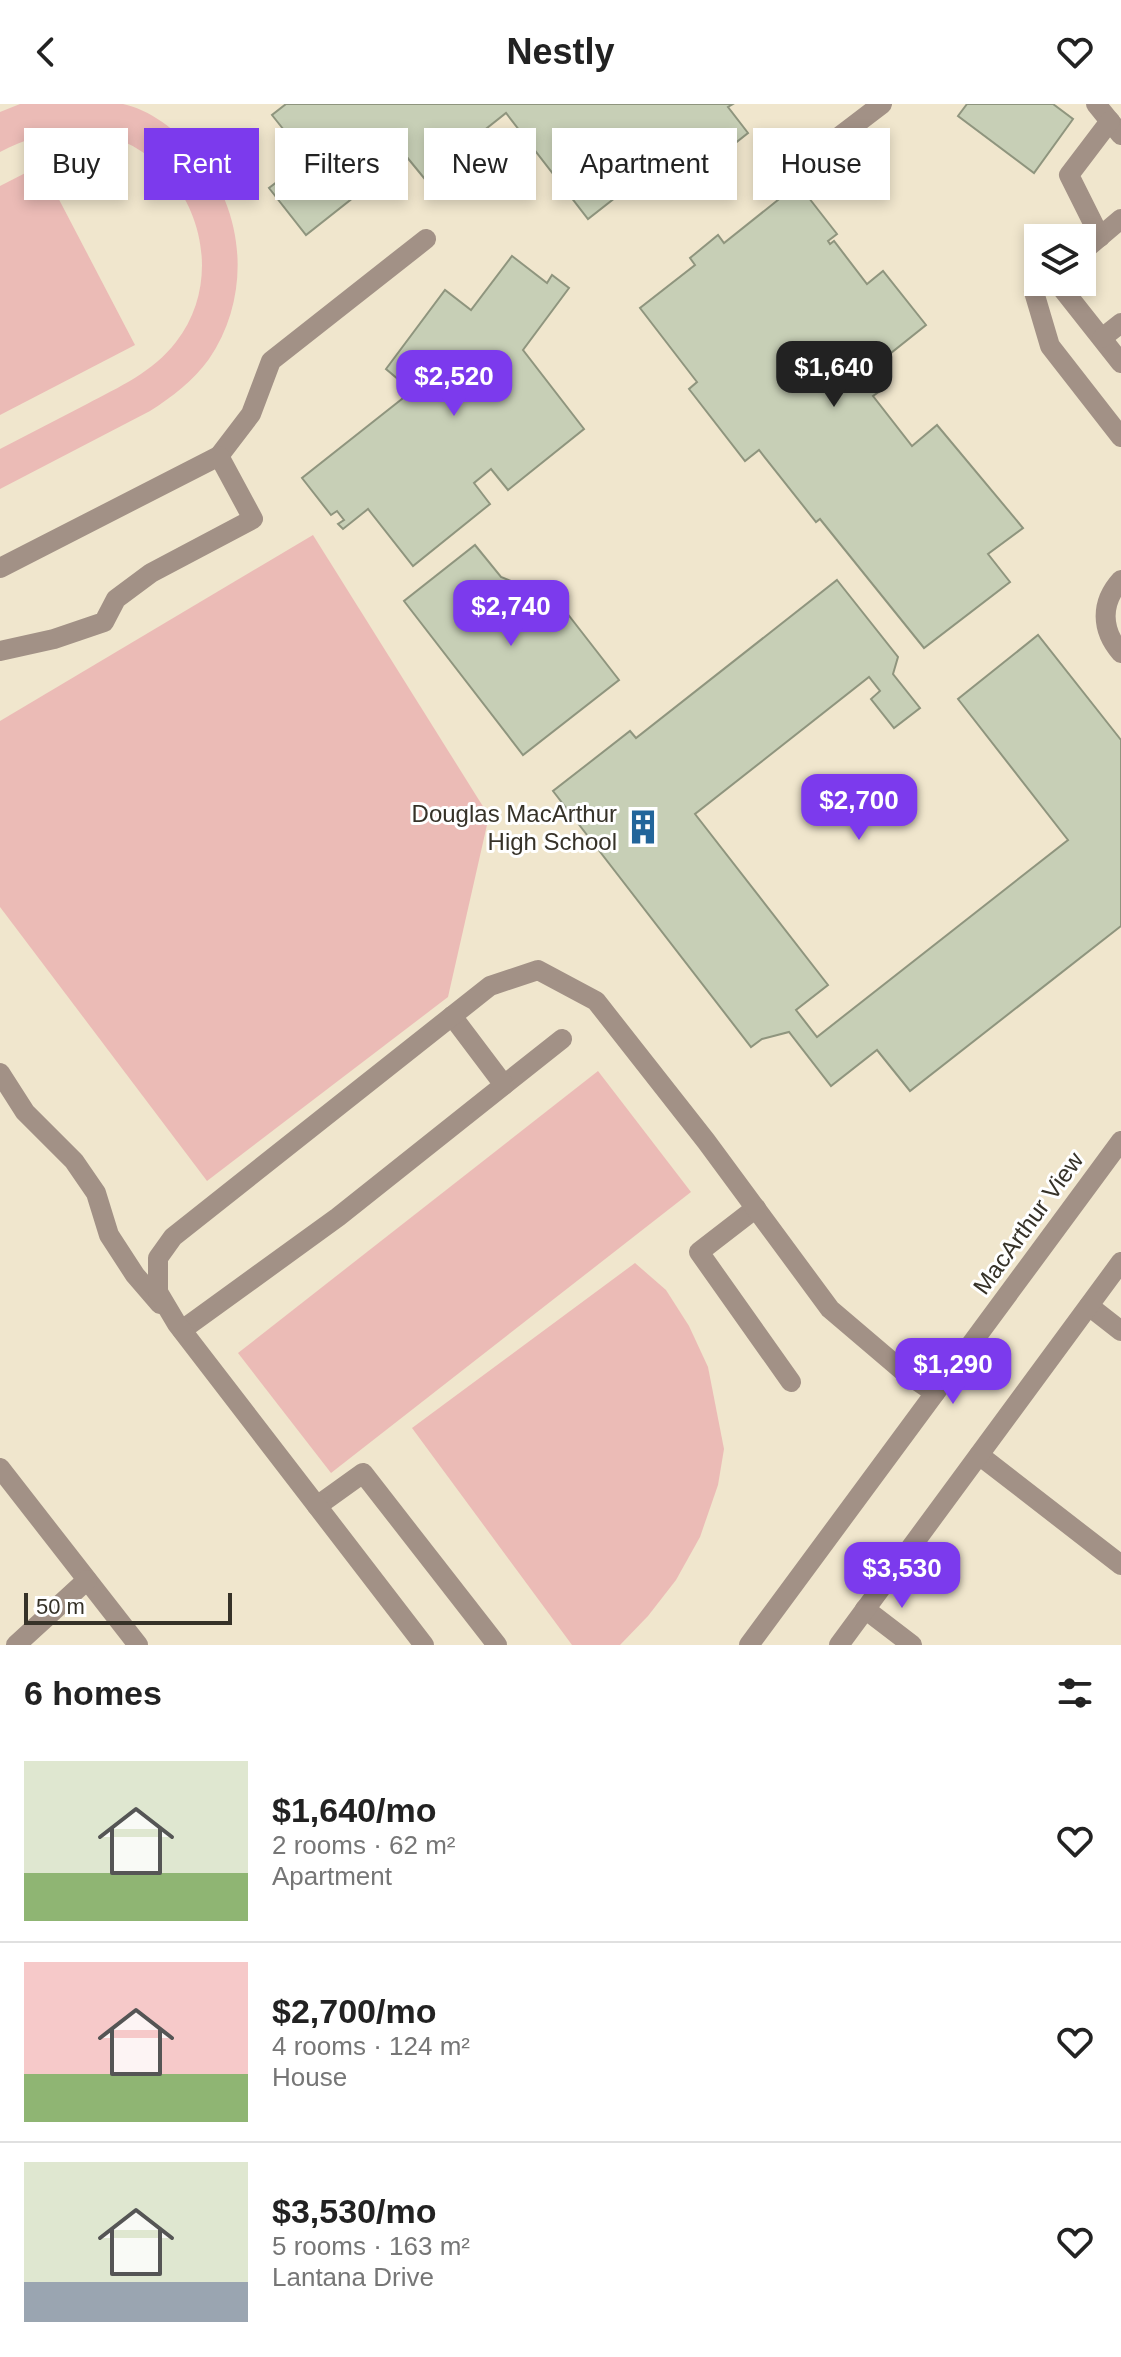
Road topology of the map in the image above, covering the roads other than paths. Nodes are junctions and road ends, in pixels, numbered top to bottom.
1 (882, 104) edge
2 (1096, 104) edge
3 (851, 128) edge
4 (1115, 128) edge
5 (1121, 219) edge
6 (1100, 237) junction
7 (426, 239) dead end
8 (1096, 240) edge
9 (1035, 296) edge
10 (1068, 296) edge
11 (1121, 323) edge
12 (1102, 338) junction
13 (1121, 363) edge
14 (1121, 437) edge
15 (219, 456) junction
16 (0, 568) edge
17 (1121, 580) edge
18 (0, 651) edge
19 (1121, 653) edge
20 (452, 1016) junction
21 (562, 1039) dead end
22 (0, 1073) edge
23 (504, 1085) junction
24 (1121, 1141) edge
25 (756, 1208) junction
26 (1121, 1262) edge
27 (1089, 1306) junction
28 (180, 1327) junction
29 (1121, 1331) edge
30 (791, 1382) dead end
31 (935, 1393) junction
32 (979, 1455) junction
33 (0, 1468) edge
34 (317, 1506) junction
35 (1121, 1565) edge
36 (87, 1580) junction
37 (865, 1609) junction
38 (16, 1645) edge
39 (138, 1645) edge
40 (424, 1645) edge
41 (497, 1645) edge
42 (749, 1645) edge
43 (839, 1645) edge
44 (912, 1645) edge

1 - 3 street
2 - 4 street
4 - 6 street
5 - 6 street
6 - 8 street
7 - 15 street
9 - 14 street
10 - 12 street
11 - 12 street
12 - 13 street
15 - 16 street
15 - 18 street
17 - 19 street
20 - 23 street
20 - 25 street
20 - 28 street
21 - 23 street
22 - 28 street
23 - 28 street
24 - 31 street, MacArthur View
25 - 30 street
25 - 31 street
26 - 27 street
27 - 29 street
27 - 32 street
28 - 34 street
31 - 42 street, MacArthur View
32 - 35 street
32 - 37 street
33 - 36 street
34 - 40 street
34 - 41 street
36 - 38 street
36 - 39 street
37 - 43 street
37 - 44 street

